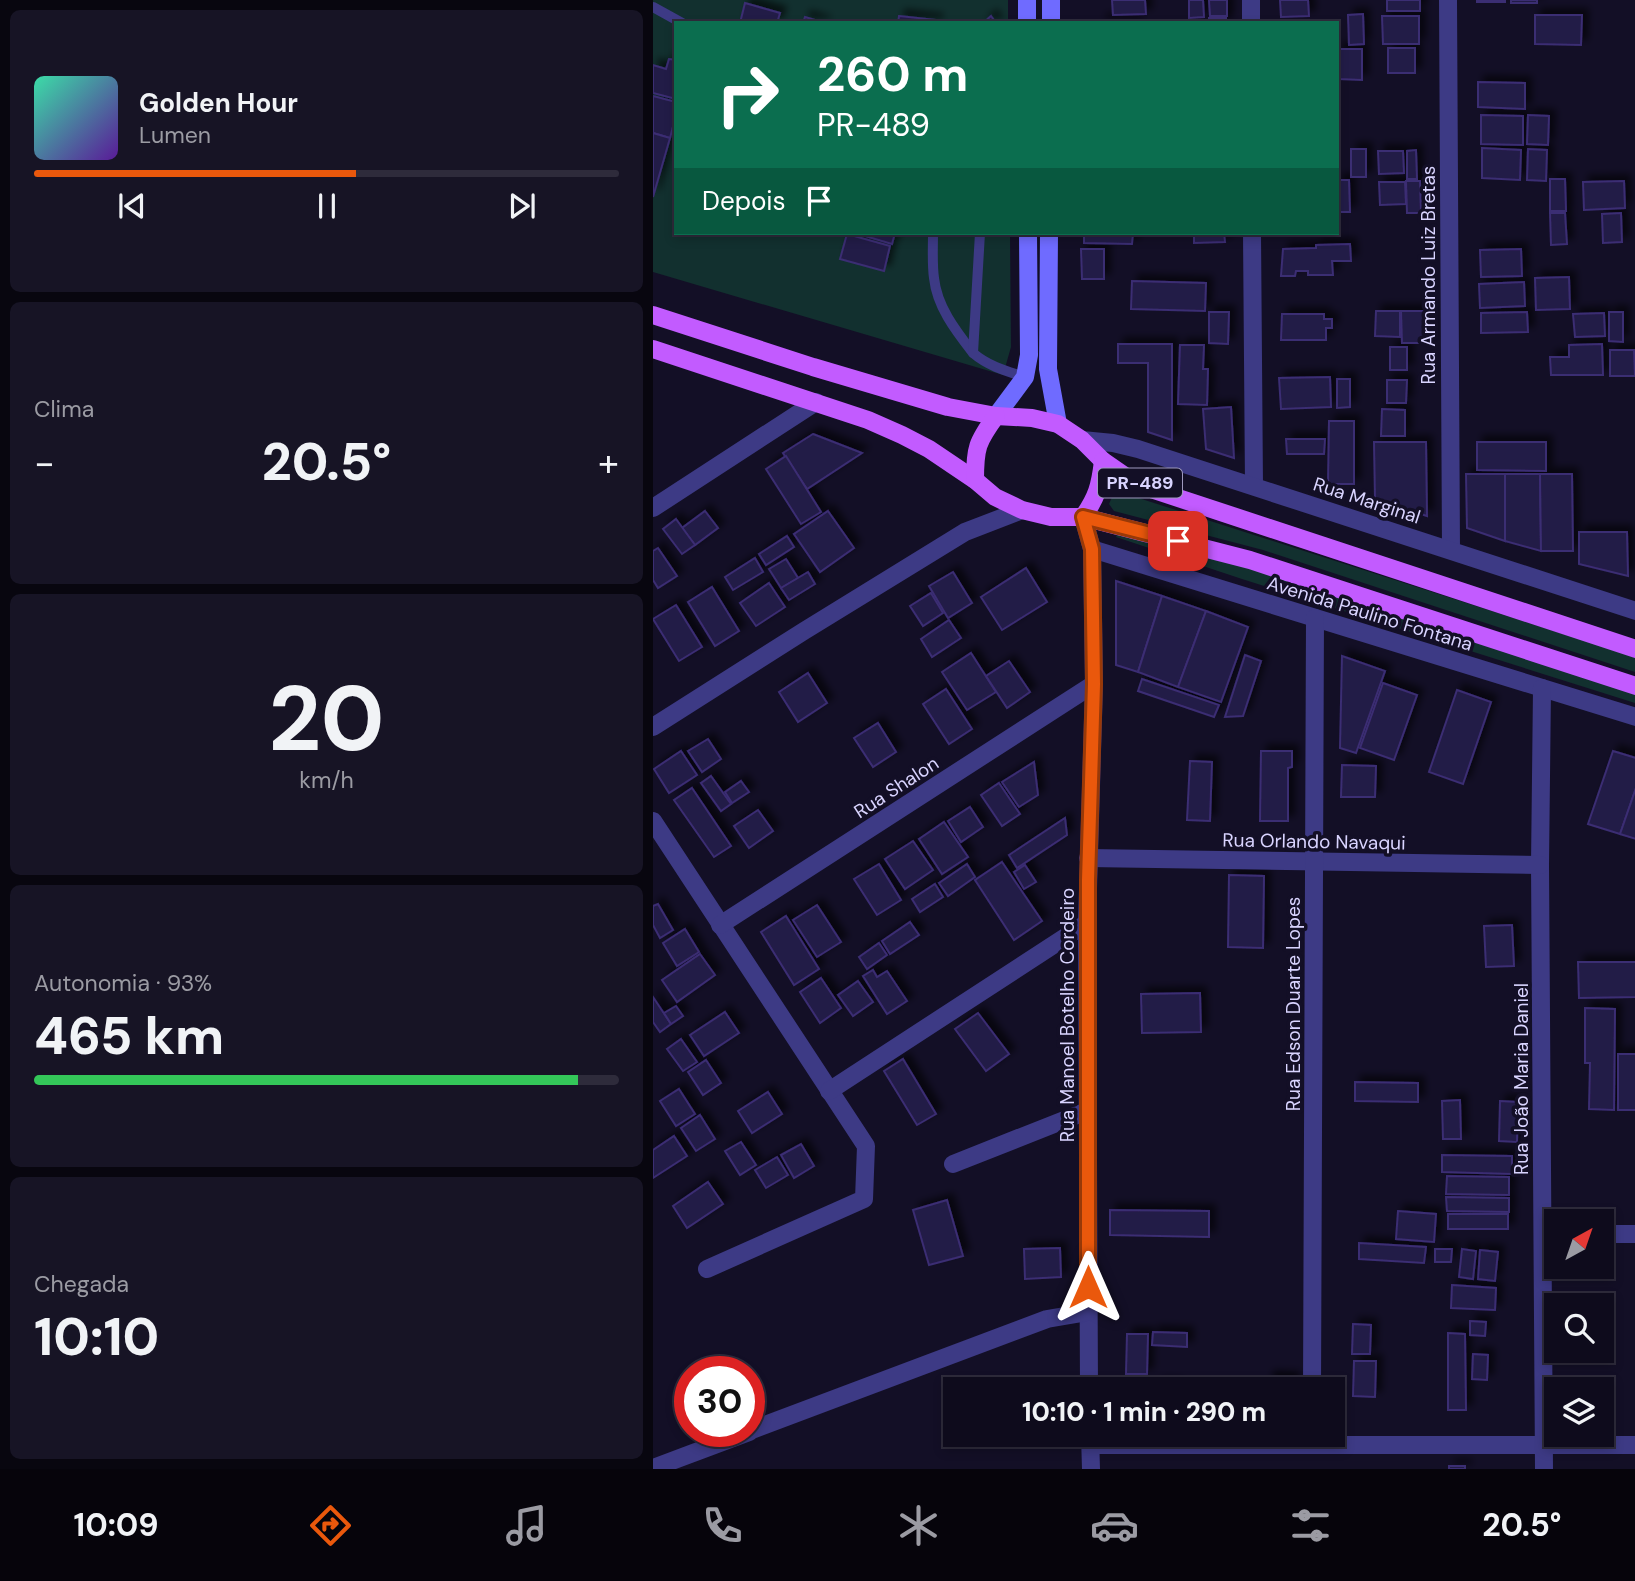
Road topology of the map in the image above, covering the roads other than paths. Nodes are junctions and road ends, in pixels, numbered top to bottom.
1 (1026, 0) edge
2 (1051, 0) edge
3 (1250, 0) edge
4 (1448, 0) edge
5 (653, 6) edge
6 (679, 21) edge
7 (1027, 21) edge
8 (1051, 21) edge
9 (1251, 21) edge
10 (934, 235) edge
11 (980, 235) edge
12 (1028, 235) edge
13 (1049, 235) edge
14 (1252, 235) edge
15 (653, 315) edge
16 (653, 349) edge
17 (973, 353) junction
18 (1025, 377) junction
19 (816, 402) junction
20 (996, 416) junction
21 (1058, 424) junction
22 (1082, 440) junction
23 (1103, 461) junction
24 (975, 480) junction
25 (1254, 486) junction
26 (653, 508) edge
27 (1022, 510) junction
28 (1083, 517) junction
29 (1092, 549) junction
30 (1451, 550) junction
31 (1635, 611) edge
32 (1315, 618) junction
33 (1635, 649) edge
34 (1094, 684) junction
35 (1635, 686) edge
36 (1542, 688) junction
37 (1635, 717) edge
38 (653, 727) edge
39 (653, 821) edge
40 (1088, 858) junction
41 (1314, 862) junction
42 (1540, 865) junction
43 (1087, 923) junction
44 (720, 925) junction
45 (829, 1091) junction
46 (1087, 1111) junction
47 (953, 1164) dead end
48 (1548, 1209) edge
49 (1614, 1234) edge
50 (1635, 1234) edge
51 (707, 1269) dead end
52 (1548, 1279) edge
53 (1088, 1312) junction
54 (1089, 1377) edge
55 (1312, 1377) edge
56 (1546, 1377) edge
57 (765, 1426) edge
58 (1345, 1441) edge
59 (1544, 1445) edge
60 (1614, 1446) edge
61 (1635, 1446) edge
62 (709, 1447) edge
63 (1090, 1447) edge
64 (1544, 1447) edge
65 (653, 1468) edge
66 (1091, 1469) edge
67 (1544, 1469) edge

1 - 7 street
2 - 8 street
3 - 9 street
4 - 30 street, Rua Armando Luiz Bretas
5 - 6 lane
10 - 17 lane
11 - 17 lane
12 - 18 street
13 - 21 street
14 - 25 street
15 - 20 main road, PR-489 / PR-489
16 - 19 main road, PR-489 / PR-489
17 - 18 lane
18 - 20 street
19 - 24 main road, PR-489 / PR-489
19 - 26 street
20 - 21 main road, PR-489 / PR-489
20 - 24 main road
21 - 22 main road, PR-489 / PR-489
22 - 23 main road, PR-489 / PR-489
22 - 25 street, Rua Marginal
23 - 28 main road
23 - 33 main road, PR-489 / PR-489
24 - 27 main road, PR-489 / PR-489
25 - 30 street, Rua Marginal
27 - 28 main road, PR-489 / PR-489
27 - 38 street
28 - 29 street, Rua Manoel Botelho Cordeiro
28 - 35 main road, PR-489 / PR-489
29 - 32 street, Avenida Paulino Fontana
29 - 34 street, Rua Manoel Botelho Cordeiro
30 - 31 street, Rua Marginal
32 - 36 street, Avenida Paulino Fontana
32 - 41 street, Rua Edson Duarte Lopes
34 - 40 street, Rua Manoel Botelho Cordeiro
34 - 44 street, Rua Shalon
36 - 37 street, Avenida Paulino Fontana
36 - 42 street, Rua João Maria Daniel
39 - 44 street
40 - 41 street, Rua Orlando Navaqui
40 - 43 street, Rua Manoel Botelho Cordeiro
41 - 42 street, Rua Orlando Navaqui
41 - 55 street, Rua Edson Duarte Lopes
42 - 48 street, Rua João Maria Daniel
43 - 45 street
43 - 46 street, Rua Manoel Botelho Cordeiro
44 - 45 street
45 - 51 street
46 - 47 street
46 - 53 street, Rua Manoel Botelho Cordeiro
49 - 50 street
52 - 56 street, Rua João Maria Daniel
53 - 54 street, Rua Manoel Botelho Cordeiro
53 - 57 street
58 - 59 street
60 - 61 street
62 - 65 street
63 - 66 street
64 - 67 street, Rua João Maria Daniel

